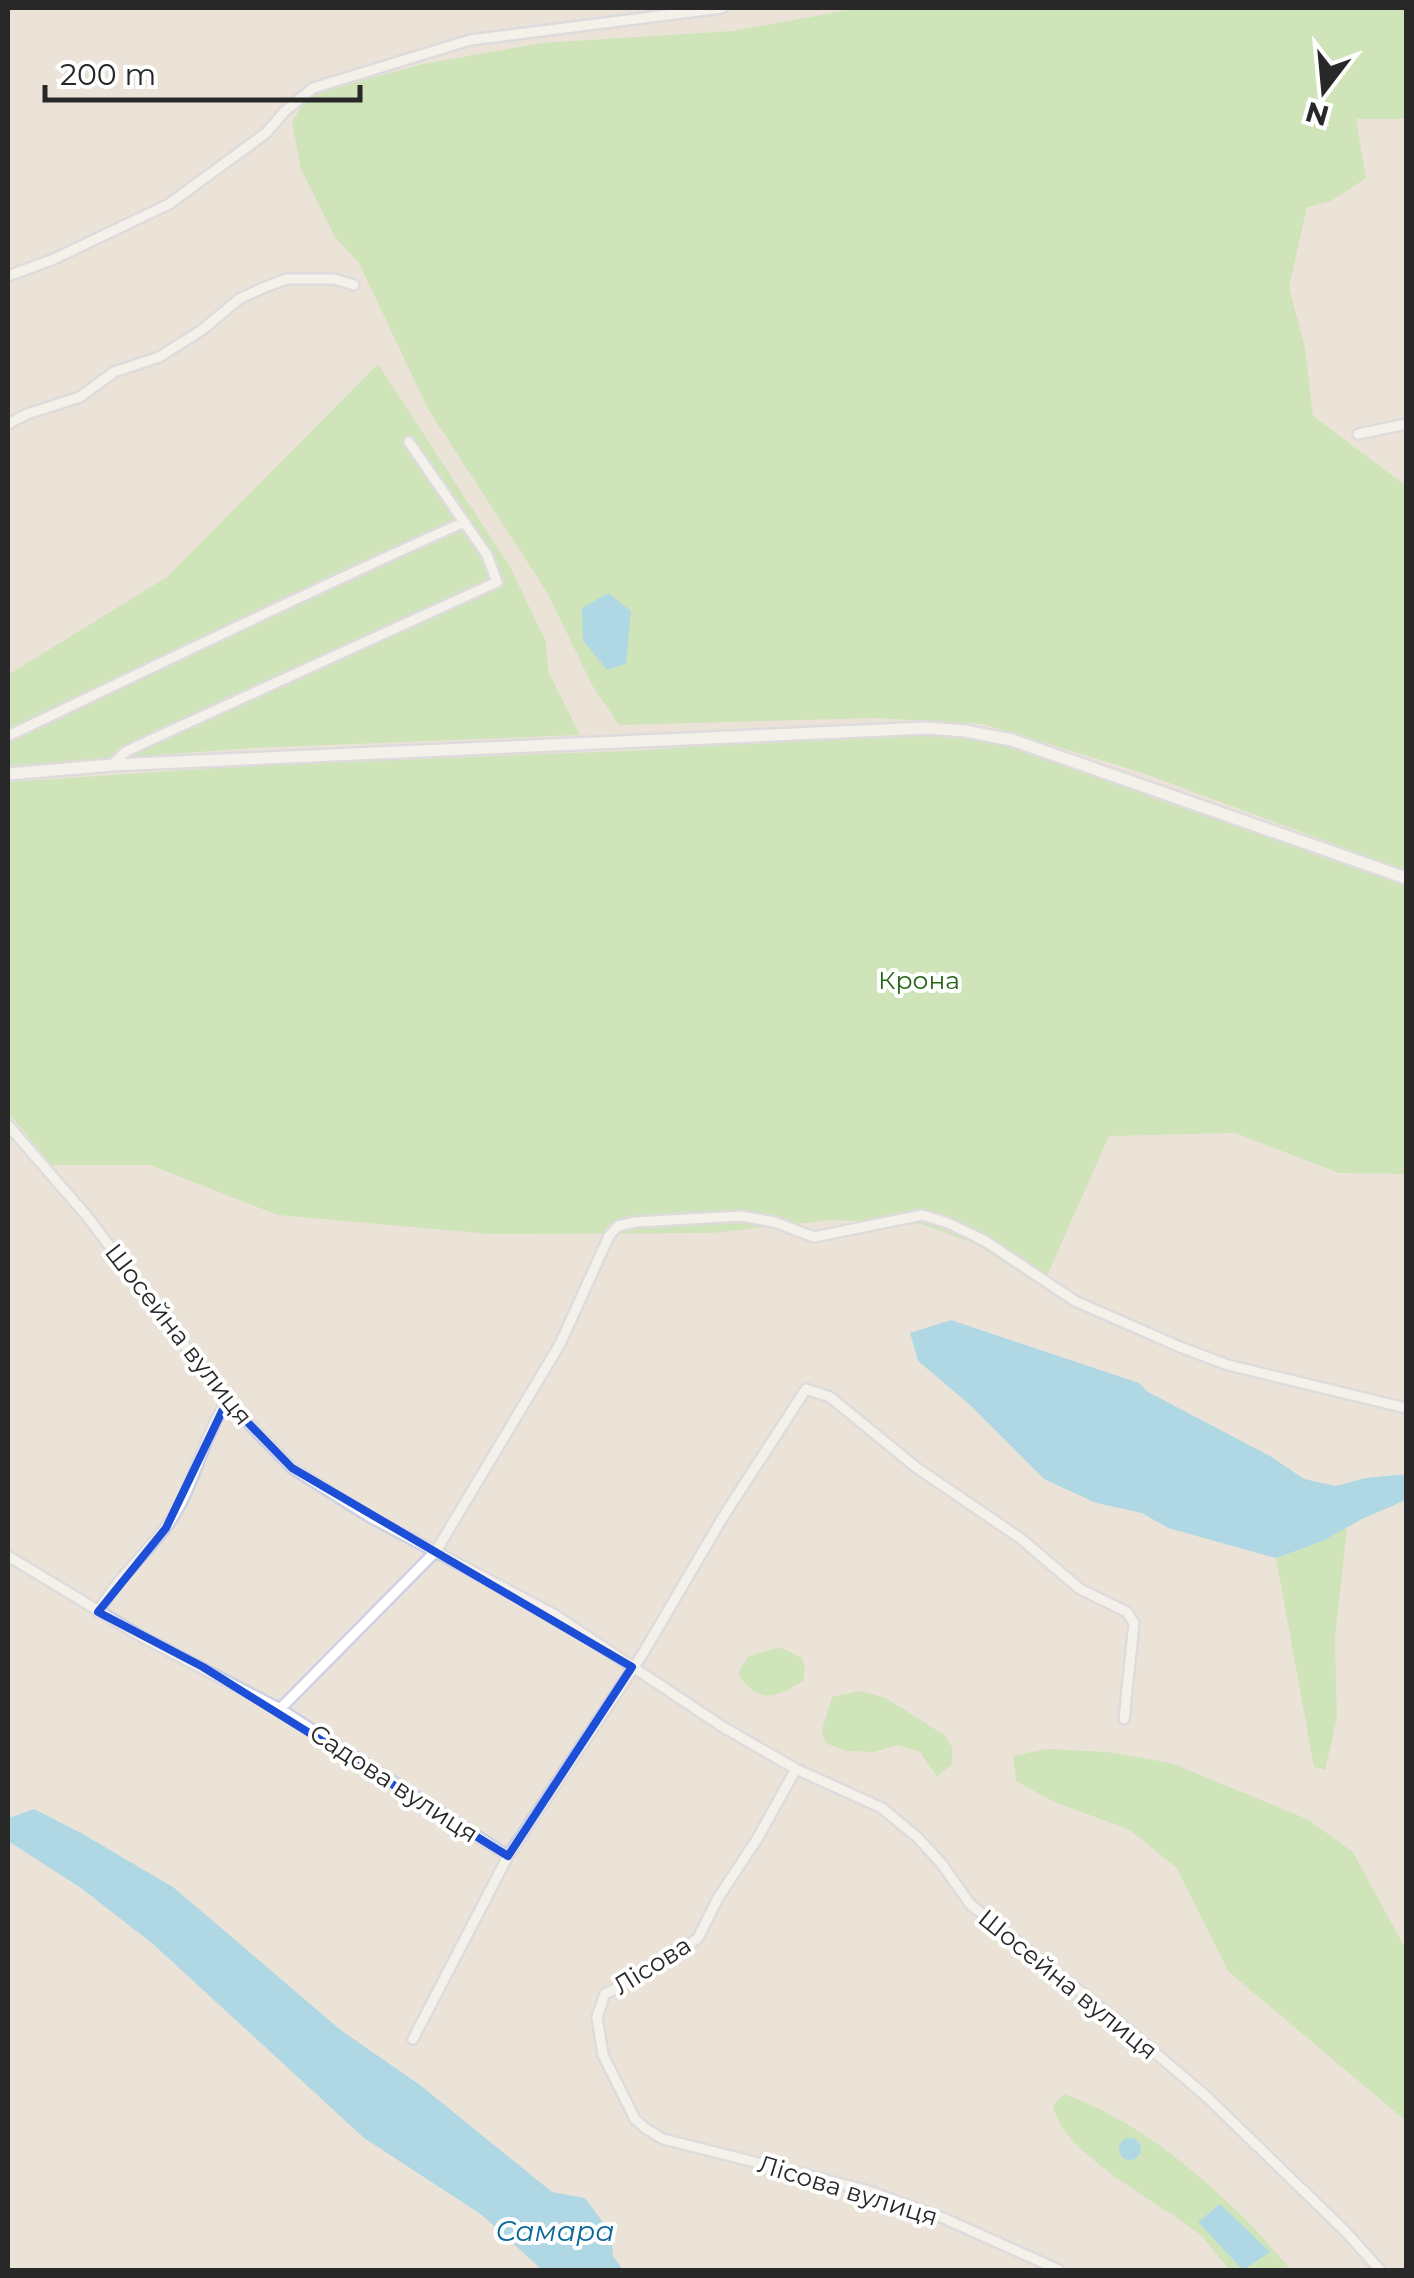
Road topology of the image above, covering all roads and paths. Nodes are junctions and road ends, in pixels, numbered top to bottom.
1 (722, 8) edge
2 (8, 276) edge
3 (354, 286) dead end
4 (8, 424) edge
5 (1406, 424) edge
6 (1358, 434) dead end
7 (409, 442) dead end
8 (462, 524) junction
9 (8, 736) edge
10 (112, 765) junction
11 (8, 774) edge
12 (1406, 878) edge
13 (8, 1125) edge
14 (227, 1402) junction
15 (1406, 1408) edge
16 (436, 1551) junction
17 (8, 1556) edge
18 (98, 1612) junction
19 (632, 1668) junction
20 (280, 1709) junction
21 (1124, 1719) dead end
22 (796, 1768) junction
23 (508, 1856) junction
24 (412, 2040) dead end
25 (634, 2119) joint
26 (1058, 2270) edge
27 (1380, 2270) edge

1 - 2 street
3 - 4 street
5 - 6 street
7 - 8 street
8 - 9 street
8 - 10 street
10 - 11 street
10 - 12 street
13 - 14 street, Шосейна вулиця
14 - 16 street, Шосейна вулиця
14 - 18 street
15 - 16 street, Садова вулиця
16 - 19 street, Шосейна вулиця
16 - 20 street, Садова вулиця
17 - 18 street, Садова вулиця
18 - 20 street, Садова вулиця
19 - 21 street
19 - 22 street, Шосейна вулиця
19 - 23 street
20 - 23 street, Садова вулиця
22 - 25 street, Лісова
22 - 27 street, Шосейна вулиця
23 - 24 street
25 - 26 street, Лісова вулиця

